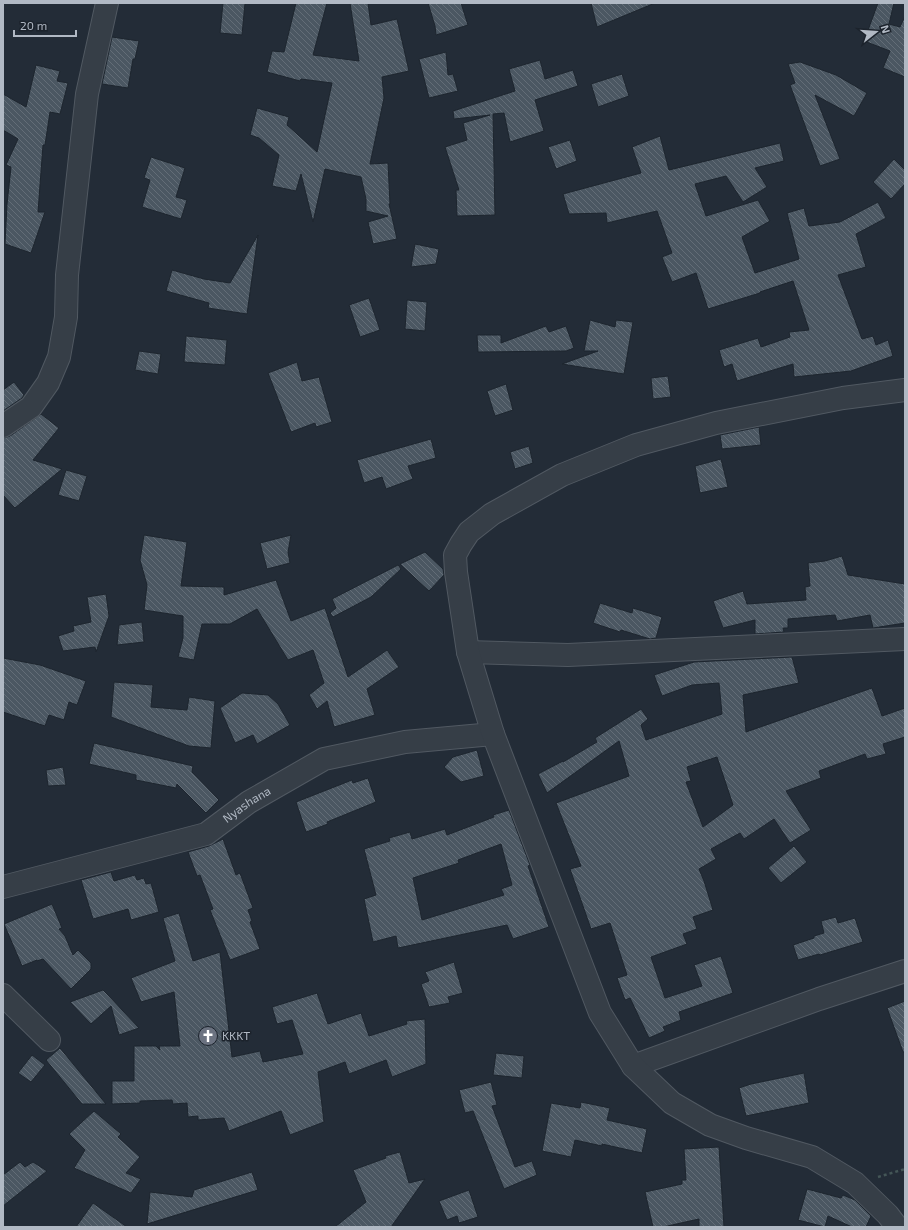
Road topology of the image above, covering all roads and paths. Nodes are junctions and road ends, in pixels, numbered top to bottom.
1 (107, 3) edge
2 (905, 390) edge
3 (3, 426) edge
4 (905, 639) edge
5 (468, 652) junction
6 (493, 734) junction
7 (3, 887) edge
8 (905, 971) edge
9 (3, 995) edge
10 (49, 1040) dead end
11 (634, 1066) junction
12 (897, 1227) edge

1 - 3 street
2 - 5 street
4 - 5 street
5 - 6 street
6 - 7 street, Nyashana
6 - 11 street
8 - 11 street
9 - 10 street
11 - 12 street

